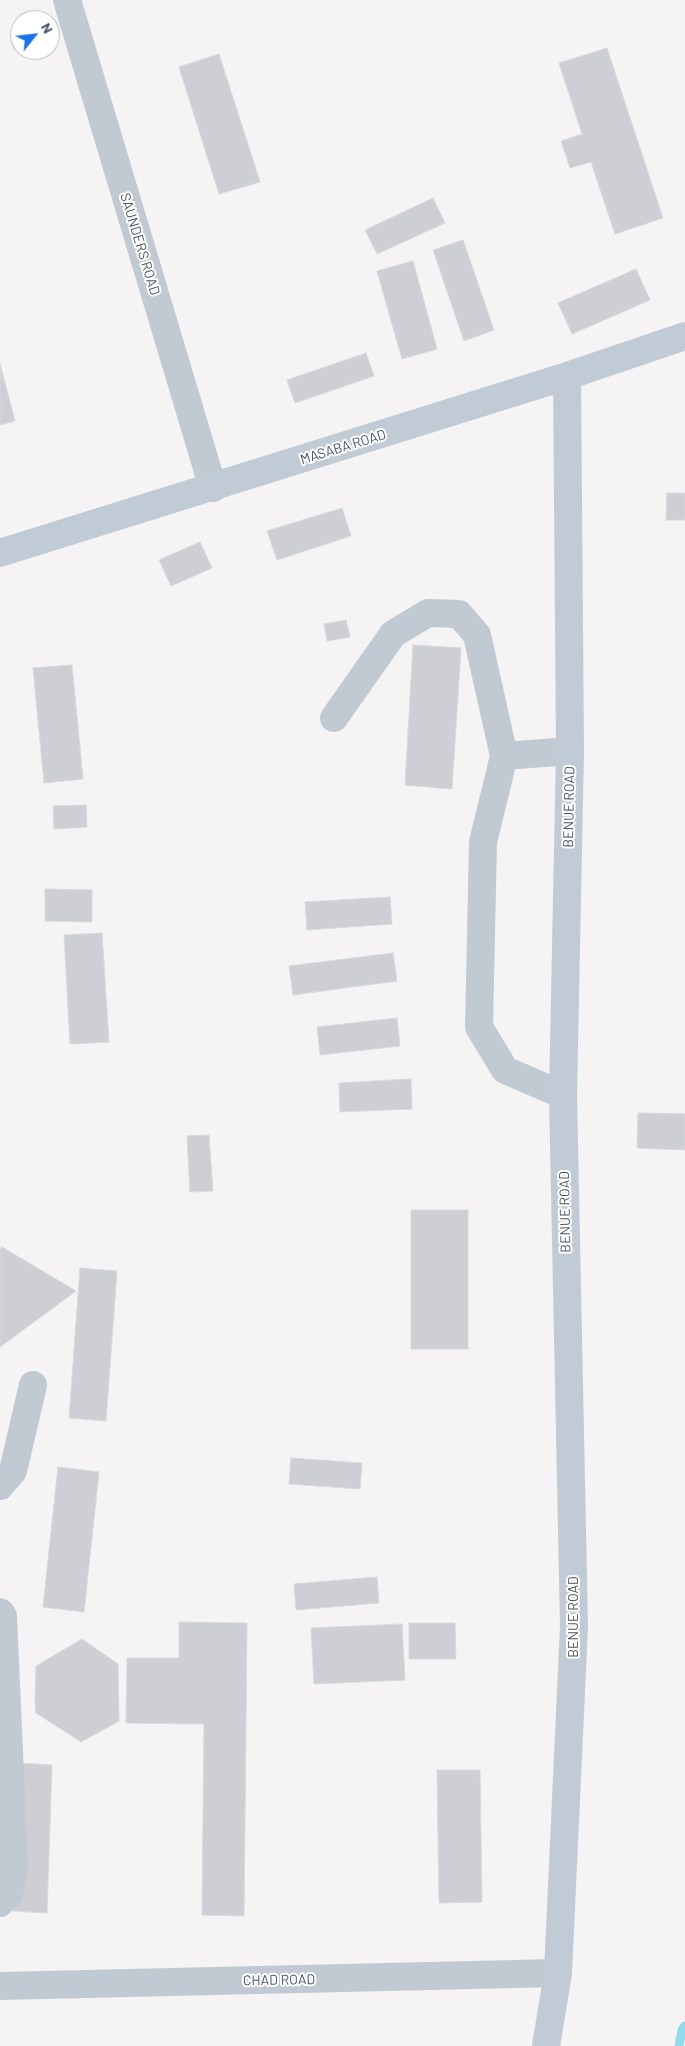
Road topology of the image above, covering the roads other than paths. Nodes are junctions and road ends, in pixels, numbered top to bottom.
1 (67, 0) edge
2 (685, 336) edge
3 (567, 376) junction
4 (212, 488) junction
5 (0, 553) edge
6 (334, 718) dead end
7 (570, 751) junction
8 (504, 756) junction
9 (562, 1095) junction
10 (33, 1385) dead end
11 (0, 1486) edge
12 (0, 1612) edge
13 (0, 1902) edge
14 (558, 1973) junction
15 (0, 1986) edge
16 (546, 2046) edge

1 - 4 street, SAUNDERS ROAD
2 - 3 street, MASABA ROAD
3 - 4 street, MASABA ROAD
3 - 7 street, BENUE ROAD
4 - 5 street, MASABA ROAD
6 - 8 street
7 - 8 street
7 - 9 street, BENUE ROAD
8 - 9 street
9 - 14 street, BENUE ROAD
10 - 11 street
12 - 13 street
14 - 15 street, CHAD ROAD
14 - 16 street, BENUE ROAD

